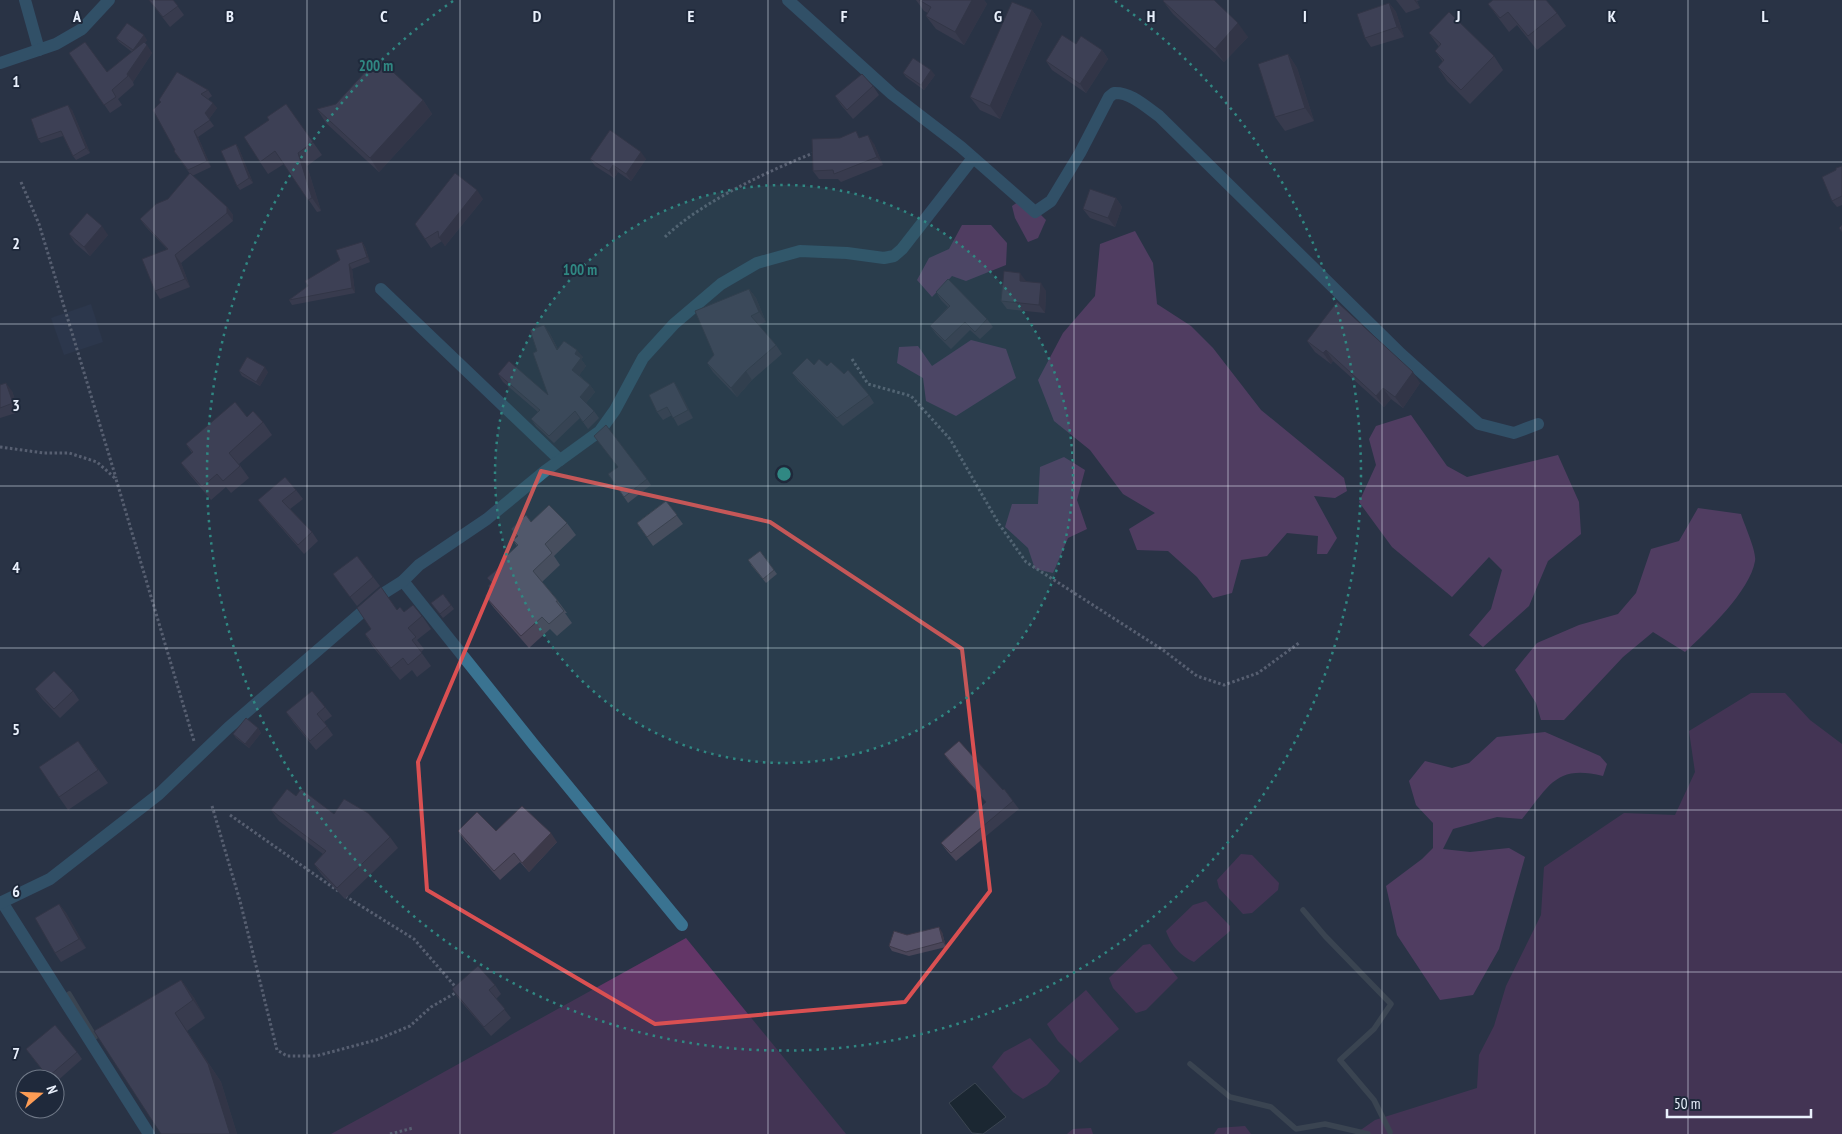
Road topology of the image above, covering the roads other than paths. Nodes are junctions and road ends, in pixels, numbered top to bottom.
1 (24, 0) edge
2 (110, 0) edge
3 (788, 0) edge
4 (39, 50) junction
5 (0, 63) edge
6 (973, 158) junction
7 (381, 289) dead end
8 (1538, 424) dead end
9 (560, 460) junction
10 (403, 581) junction
11 (1, 902) edge
12 (682, 925) dead end
13 (149, 1134) edge

1 - 4 street
2 - 4 street
3 - 6 street
4 - 5 street
6 - 8 street
6 - 9 street
7 - 9 street
9 - 10 street
10 - 11 street
10 - 12 street
11 - 13 street

